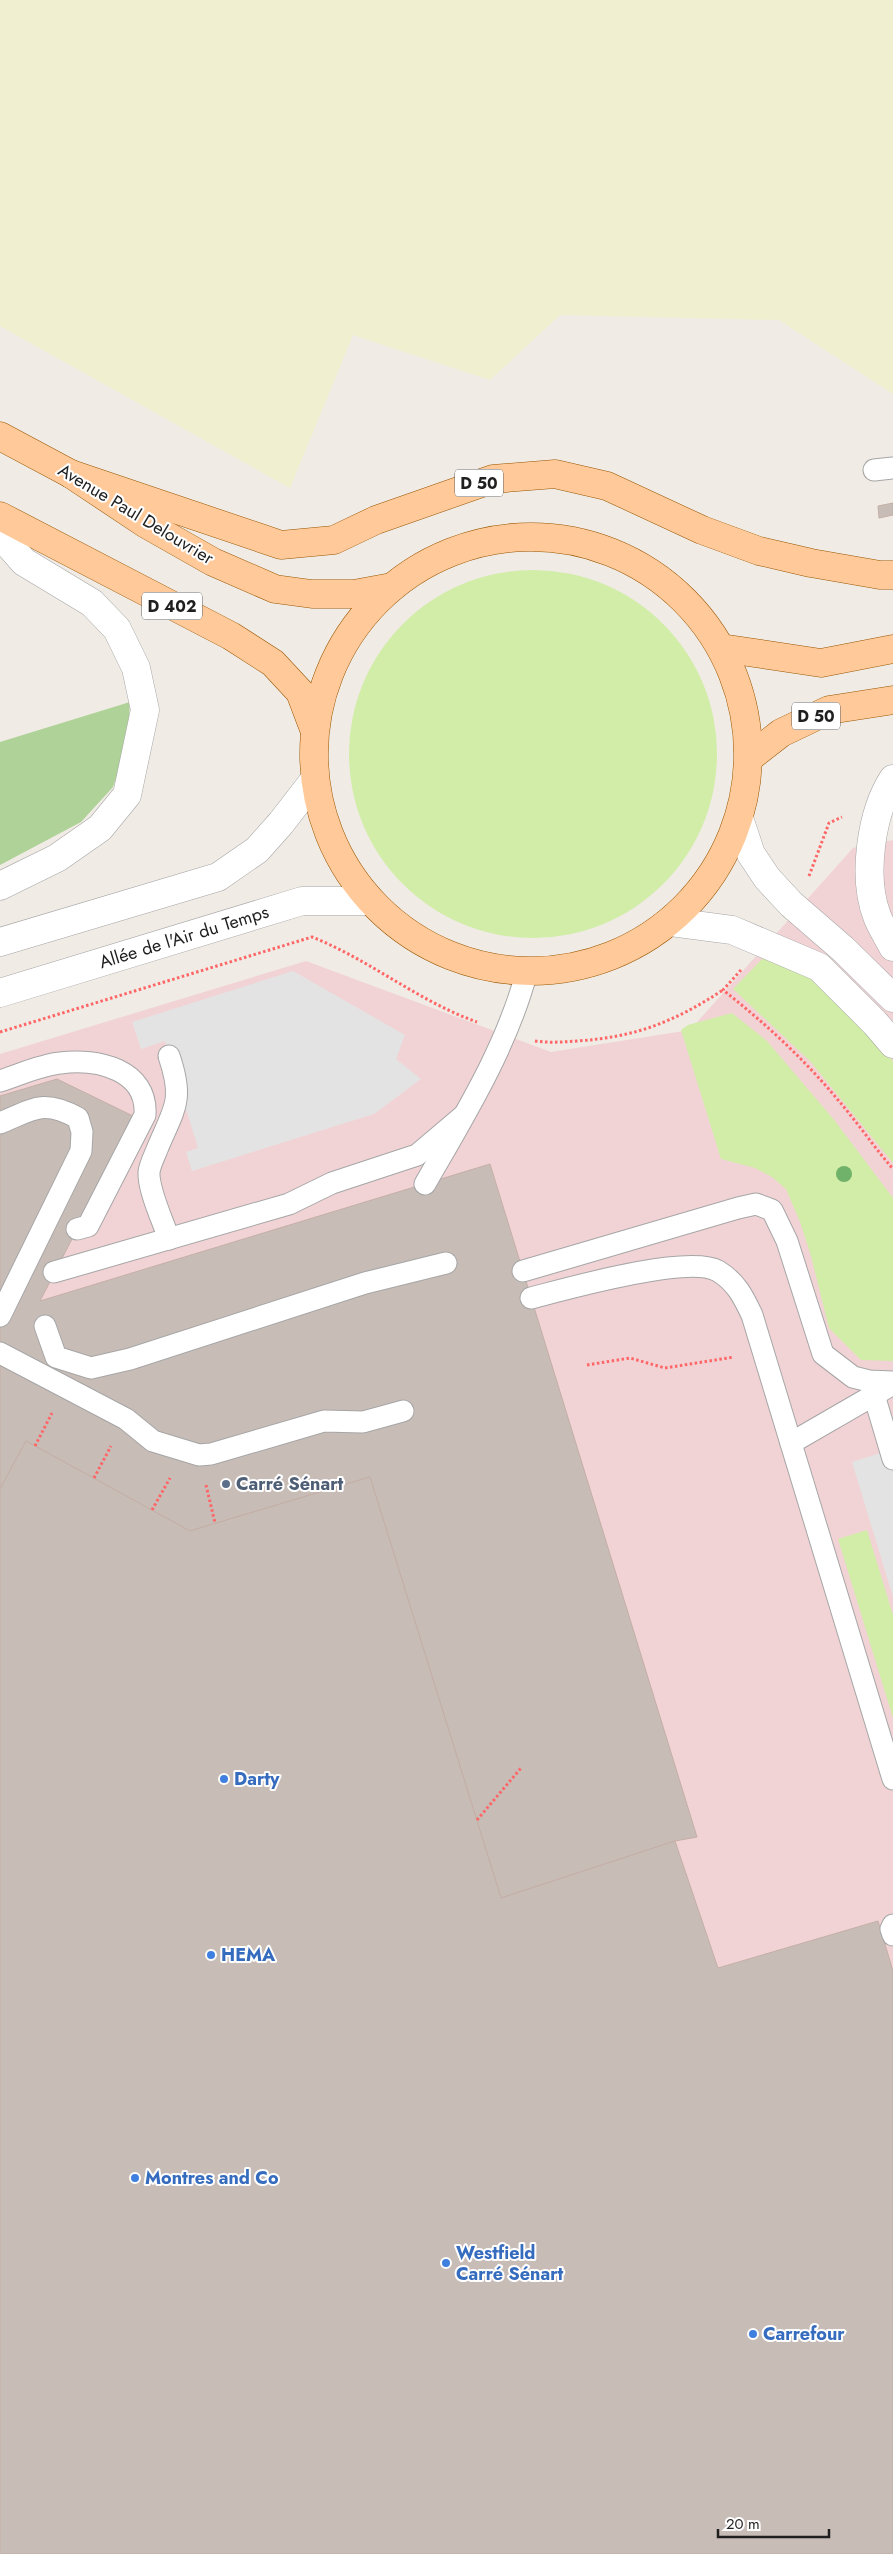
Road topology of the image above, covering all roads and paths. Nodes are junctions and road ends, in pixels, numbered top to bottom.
1 (0, 436) edge
2 (71, 474) junction
3 (0, 516) edge
4 (0, 535) edge
5 (893, 575) edge
6 (392, 586) junction
7 (721, 648) junction
8 (893, 650) edge
9 (893, 700) edge
10 (314, 729) junction
11 (749, 758) junction
12 (893, 778) edge
13 (315, 779) junction
14 (850, 816) dead end
15 (740, 818) junction
16 (807, 882) dead end
17 (0, 886) edge
18 (370, 901) junction
19 (671, 922) junction
20 (0, 942) edge
21 (893, 947) edge
22 (742, 969) dead end
23 (527, 971) junction
24 (723, 990) junction
25 (0, 993) edge
26 (893, 998) edge
27 (0, 1032) edge
28 (506, 1032) junction
29 (893, 1044) edge
30 (169, 1056) dead end
31 (0, 1081) edge
32 (464, 1116) junction
33 (0, 1124) edge
34 (893, 1169) edge
35 (425, 1184) dead end
36 (77, 1229) dead end
37 (169, 1238) junction
38 (446, 1263) dead end
39 (523, 1271) dead end
40 (54, 1272) dead end
41 (531, 1298) dead end
42 (0, 1316) edge
43 (46, 1326) dead end
44 (0, 1353) edge
45 (736, 1357) dead end
46 (587, 1365) dead end
47 (893, 1383) edge
48 (66, 1388) junction
49 (874, 1395) junction
50 (403, 1411) dead end
51 (126, 1419) junction
52 (791, 1443) junction
53 (35, 1446) dead end
54 (199, 1455) junction
55 (893, 1459) edge
56 (94, 1478) dead end
57 (215, 1523) dead end
58 (521, 1768) dead end
59 (893, 1779) edge
60 (477, 1820) dead end
61 (893, 1925) edge
62 (893, 1935) edge

1 - 2 main road, Avenue Paul Delouvrier
2 - 5 main road, D 50
2 - 6 main road, Avenue Paul Delouvrier
3 - 10 main road, D 402
4 - 17 street
6 - 7 main road
6 - 10 main road
7 - 8 main road
7 - 11 main road
9 - 11 main road, D 50
10 - 13 main road
11 - 15 main road
12 - 21 street
13 - 18 main road
13 - 20 street
14 - 16 path
15 - 19 main road
15 - 26 street
18 - 23 main road
18 - 25 street, Allée de l'Air du Temps
19 - 23 main road
19 - 29 street
22 - 24 path
23 - 28 lane
24 - 28 path
24 - 34 path
27 - 28 path
28 - 32 lane
30 - 37 lane
31 - 36 lane
32 - 35 lane
32 - 37 lane
33 - 42 lane
37 - 40 lane
38 - 43 lane
39 - 47 lane
41 - 52 lane
44 - 48 lane
45 - 46 path
47 - 49 lane
48 - 51 lane
48 - 53 path
49 - 52 lane
49 - 55 lane
50 - 54 lane
51 - 54 lane
51 - 56 path
52 - 59 lane
54 - 57 path
58 - 60 path
61 - 62 lane

